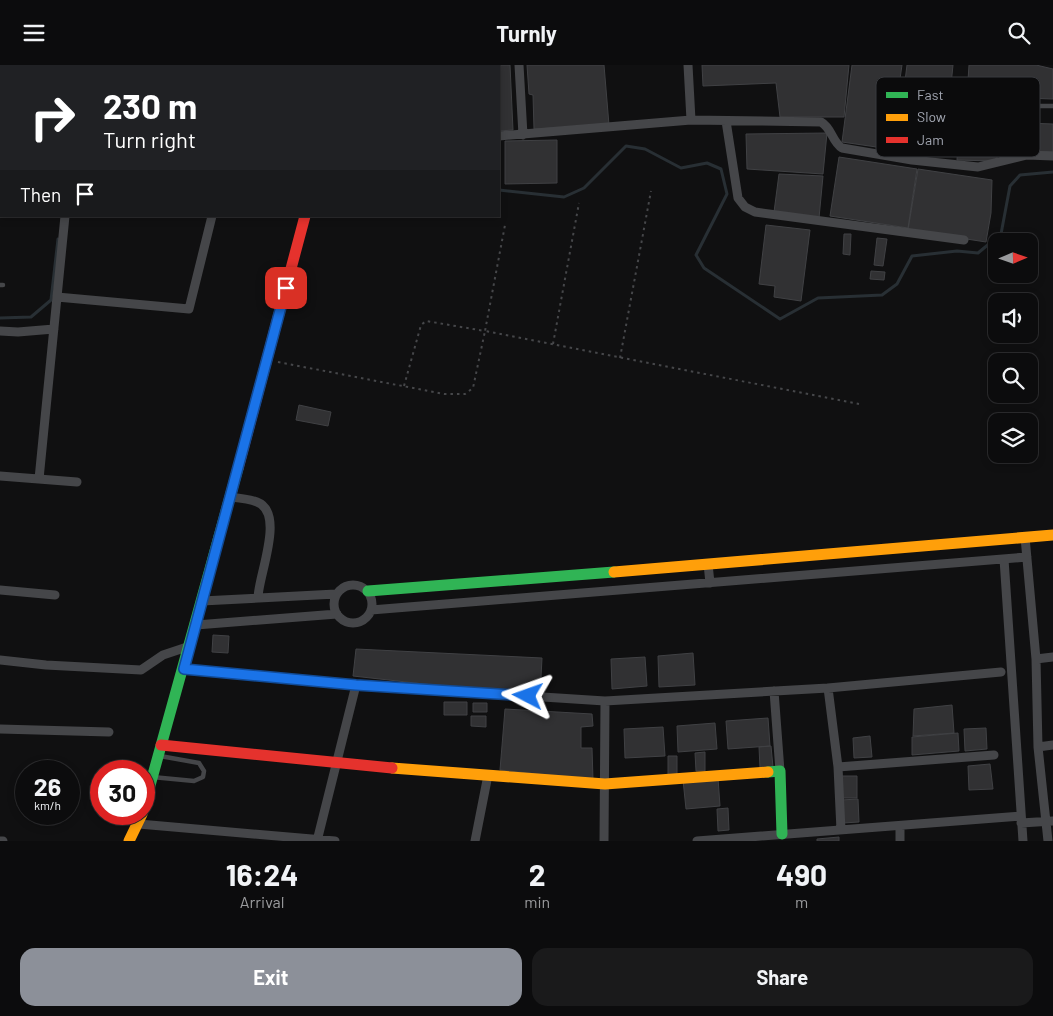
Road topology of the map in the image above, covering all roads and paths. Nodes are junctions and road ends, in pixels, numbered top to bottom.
1 (519, 65) edge
2 (688, 65) edge
3 (1040, 106) edge
4 (1053, 106) edge
5 (691, 120) junction
6 (726, 121) junction
7 (523, 135) junction
8 (500, 136) edge
9 (876, 154) edge
10 (1040, 156) edge
11 (1053, 156) edge
12 (894, 157) edge
13 (1019, 157) edge
14 (650, 191) dead end
15 (578, 203) dead end
16 (65, 217) edge
17 (212, 217) edge
18 (305, 217) edge
19 (505, 225) dead end
20 (964, 240) dead end
21 (57, 297) junction
22 (54, 329) junction
23 (0, 331) edge
24 (485, 331) junction
25 (553, 345) junction
26 (620, 358) junction
27 (267, 359) junction
28 (404, 386) junction
29 (859, 404) dead end
30 (0, 476) edge
31 (39, 479) junction
32 (78, 482) dead end
33 (230, 497) junction
34 (1053, 535) edge
35 (1025, 537) junction
36 (1027, 557) junction
37 (1004, 559) junction
38 (708, 563) junction
39 (710, 583) junction
40 (0, 590) edge
41 (368, 591) junction
42 (336, 594) junction
43 (55, 595) dead end
44 (258, 598) junction
45 (202, 601) junction
46 (371, 610) junction
47 (337, 614) junction
48 (196, 625) junction
49 (190, 646) junction
50 (1053, 657) edge
51 (1036, 659) junction
52 (0, 660) edge
53 (184, 669) junction
54 (1002, 672) dead end
55 (356, 685) junction
56 (828, 688) junction
57 (774, 691) junction
58 (605, 701) junction
59 (0, 729) edge
60 (109, 732) dead end
61 (1053, 745) edge
62 (1038, 747) junction
63 (160, 751) junction
64 (994, 755) dead end
65 (336, 764) junction
66 (155, 767) edge
67 (838, 767) junction
68 (780, 771) junction
69 (488, 775) junction
70 (155, 777) edge
71 (605, 784) junction
72 (1021, 820) junction
73 (155, 821) edge
74 (1050, 821) edge
75 (137, 825) edge
76 (900, 826) junction
77 (840, 830) junction
78 (782, 834) junction
79 (317, 840) edge
80 (129, 841) edge
81 (335, 841) edge
82 (475, 841) edge
83 (604, 841) edge
84 (697, 841) edge
85 (900, 841) edge
86 (1023, 841) edge
87 (1048, 841) edge

1 - 7 street
2 - 5 street
3 - 4 lane
5 - 6 street
5 - 7 street
6 - 9 street
6 - 20 street
7 - 8 street
10 - 11 street
12 - 13 street
14 - 26 path
15 - 25 path
16 - 21 street
17 - 21 street
18 - 27 street
19 - 24 path
21 - 22 street
22 - 23 street
22 - 31 street
24 - 25 path
24 - 28 path
24 - 28 path
25 - 26 path
26 - 29 path
27 - 28 path
27 - 33 street
30 - 31 street
31 - 32 street
33 - 44 street
33 - 45 street
34 - 35 street
35 - 36 street
35 - 38 street
36 - 37 street
36 - 51 street
37 - 39 street
37 - 72 street
38 - 39 street
38 - 41 street
39 - 46 street
40 - 43 street
41 - 42 street
41 - 46 street
42 - 44 street
42 - 47 street
44 - 45 street
45 - 48 street
46 - 47 street
47 - 48 street
48 - 49 street
49 - 52 street
49 - 53 street
50 - 51 street
51 - 62 street
53 - 55 street
53 - 63 street
54 - 56 street
55 - 58 street
55 - 65 street
56 - 57 street
56 - 67 street
57 - 58 street
57 - 68 street
58 - 71 street
59 - 60 street
61 - 62 street
62 - 74 street
63 - 65 street
63 - 66 street
63 - 70 lane
64 - 67 street
65 - 69 street
65 - 79 street
67 - 77 street
68 - 71 street
68 - 78 street
69 - 71 street
69 - 82 street
71 - 83 street
72 - 74 street
72 - 76 street
72 - 86 street
73 - 79 street
74 - 87 street
75 - 80 street
76 - 77 street
76 - 85 street
77 - 78 street
78 - 84 street
79 - 81 street

